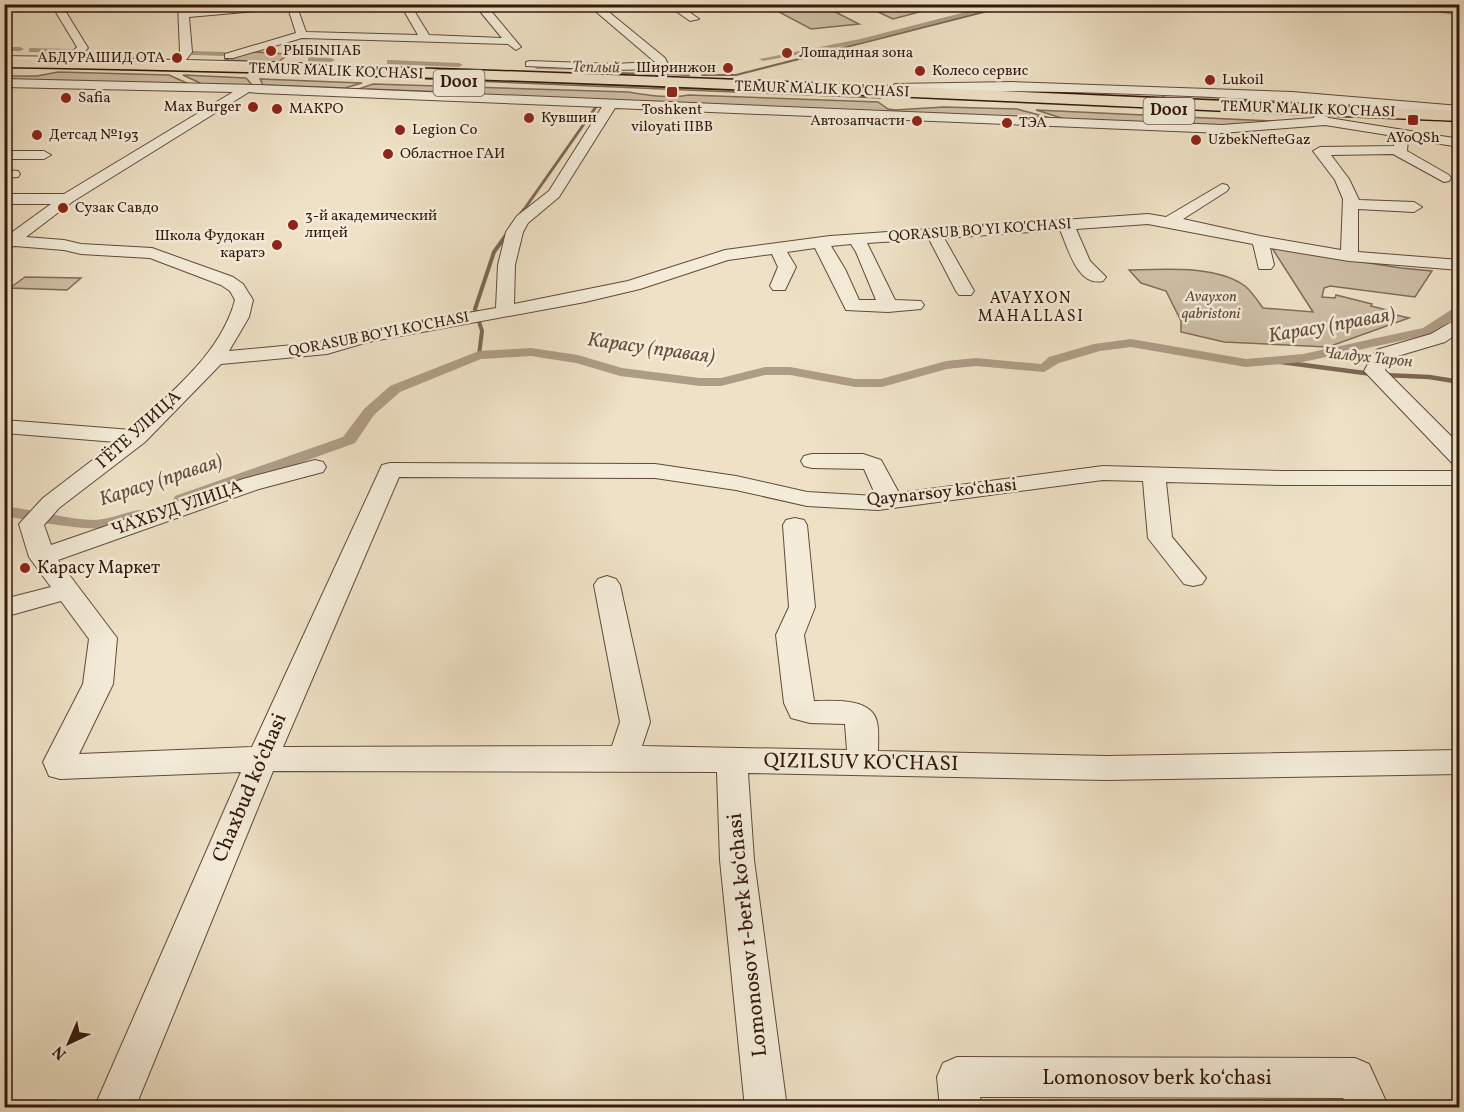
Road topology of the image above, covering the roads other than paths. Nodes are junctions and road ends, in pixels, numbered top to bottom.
1 (56, 4) edge
2 (405, 4) edge
3 (479, 4) edge
4 (592, 4) edge
5 (671, 4) edge
6 (1438, 4) edge
7 (291, 5) edge
8 (1460, 7) edge
9 (184, 9) edge
10 (694, 20) dead end
11 (370, 25) dead end
12 (302, 35) junction
13 (425, 38) junction
14 (510, 40) junction
15 (70, 60) junction
16 (218, 62) junction
17 (5, 64) edge
18 (662, 65) junction
19 (174, 67) junction
20 (528, 69) junction
21 (383, 80) junction
22 (629, 80) junction
23 (659, 80) junction
24 (4, 83) edge
25 (252, 84) junction
26 (769, 84) junction
27 (202, 87) junction
28 (786, 89) junction
29 (333, 92) junction
30 (911, 98) junction
31 (611, 103) junction
32 (1017, 106) junction
33 (1456, 112) edge
34 (1320, 116) junction
35 (1070, 122) junction
36 (1460, 122) edge
37 (1401, 132) junction
38 (1460, 143) edge
39 (1396, 150) junction
40 (4, 155) edge
41 (44, 155) dead end
42 (1444, 178) dead end
43 (1222, 188) dead end
44 (4, 199) edge
45 (67, 199) junction
46 (1351, 204) junction
47 (1414, 207) dead end
48 (1170, 221) junction
49 (1066, 226) junction
50 (934, 234) junction
51 (856, 239) junction
52 (1261, 241) junction
53 (820, 242) junction
54 (8, 244) edge
55 (777, 248) junction
56 (1349, 256) junction
57 (1265, 265) dead end
58 (1460, 265) edge
59 (1096, 277) dead end
60 (779, 286) dead end
61 (965, 291) dead end
62 (915, 305) dead end
63 (888, 306) junction
64 (487, 314) junction
65 (1460, 323) edge
66 (215, 358) junction
67 (4, 426) edge
68 (137, 437) junction
69 (1460, 458) edge
70 (812, 460) dead end
71 (315, 467) dead end
72 (390, 470) joint
73 (1154, 474) junction
74 (1460, 478) edge
75 (891, 501) junction
76 (795, 525) dead end
77 (42, 557) junction
78 (1193, 578) dead end
79 (607, 585) dead end
80 (67, 591) junction
81 (4, 608) edge
82 (623, 758) junction
83 (262, 759) junction
84 (732, 762) junction
85 (863, 762) junction
86 (1460, 762) edge
87 (60, 767) joint
88 (114, 1107) edge
89 (766, 1107) edge
90 (961, 1107) edge
91 (1369, 1107) edge

1 - 15 street
2 - 13 street
3 - 14 street
4 - 18 street
5 - 10 street
6 - 8 main road
7 - 9 street
7 - 12 street
9 - 19 street
11 - 12 street
12 - 13 street
12 - 16 street
13 - 14 street
14 - 20 street
15 - 17 street
15 - 19 street
16 - 19 street
16 - 20 street
17 - 19 highway, TEMUR MALIK KO'CHASI / D001
17 - 22 highway, TEMUR MALIK KO'CHASI / D001
18 - 20 street
18 - 23 street
19 - 25 highway, TEMUR MALIK KO'CHASI / D001
19 - 27 highway
20 - 22 street
21 - 25 highway, TEMUR MALIK KO'CHASI / D001
21 - 29 highway
21 - 30 highway, TEMUR MALIK KO'CHASI / D001
22 - 23 street
22 - 28 highway, TEMUR MALIK KO'CHASI / D001
23 - 26 street
24 - 27 street
25 - 27 street
25 - 29 street
25 - 45 street
26 - 28 street
26 - 33 street
28 - 30 highway, TEMUR MALIK KO'CHASI / D001
29 - 31 street
30 - 32 highway, TEMUR MALIK KO'CHASI / D001
30 - 34 highway, TEMUR MALIK KO'CHASI / D001
31 - 35 street
31 - 64 street
32 - 34 highway, TEMUR MALIK KO'CHASI / D001
32 - 35 highway
33 - 34 highway, TEMUR MALIK KO'CHASI / D001
34 - 35 street
34 - 36 highway, TEMUR MALIK KO'CHASI / D001
34 - 37 street
37 - 38 street
37 - 39 street
39 - 42 street
39 - 46 street
40 - 41 street
43 - 48 street
44 - 45 street
45 - 54 street
46 - 47 street
46 - 56 street
48 - 49 street, QORASUB BO'YI KO'CHASI
48 - 52 street, QORASUB BO'YI KO'CHASI
49 - 50 street, QORASUB BO'YI KO'CHASI
49 - 59 street
50 - 51 street, QORASUB BO'YI KO'CHASI
50 - 61 street
51 - 53 street, QORASUB BO'YI KO'CHASI
51 - 63 street
52 - 56 street, QORASUB BO'YI KO'CHASI
52 - 57 street
53 - 55 street, QORASUB BO'YI KO'CHASI
53 - 63 street
54 - 66 street, ГЁТЕ УЛИЦА
55 - 60 street
55 - 64 street, QORASUB BO'YI KO'CHASI
56 - 58 street, QORASUB BO'YI KO'CHASI
62 - 63 street
64 - 66 street, QORASUB BO'YI KO'CHASI
65 - 69 street
66 - 68 street, ГЁТЕ УЛИЦА
67 - 68 street
68 - 77 street, ГЁТЕ УЛИЦА
70 - 75 street
71 - 77 street, ЧАХБУД УЛИЦА
72 - 75 street, Qaynarsoy koʻchasi
72 - 83 street, Chaxbud koʻchasi
73 - 74 street, Qaynarsoy koʻchasi
73 - 75 street, Qaynarsoy koʻchasi
73 - 78 street
76 - 85 street
77 - 80 street, ГЁТЕ УЛИЦА
79 - 82 street
80 - 81 street
80 - 87 street, ГЁТЕ УЛИЦА
82 - 83 street, QIZILSUV KO'CHASI
82 - 84 street, QIZILSUV KO'CHASI
83 - 87 street, QIZILSUV KO'CHASI
83 - 88 street, Chaxbud koʻchasi
84 - 85 street, QIZILSUV KO'CHASI
84 - 89 street, Lomonosov 1-berk koʻchasi
85 - 86 street, QIZILSUV KO'CHASI
90 - 91 street, Lomonosov berk koʻchasi

